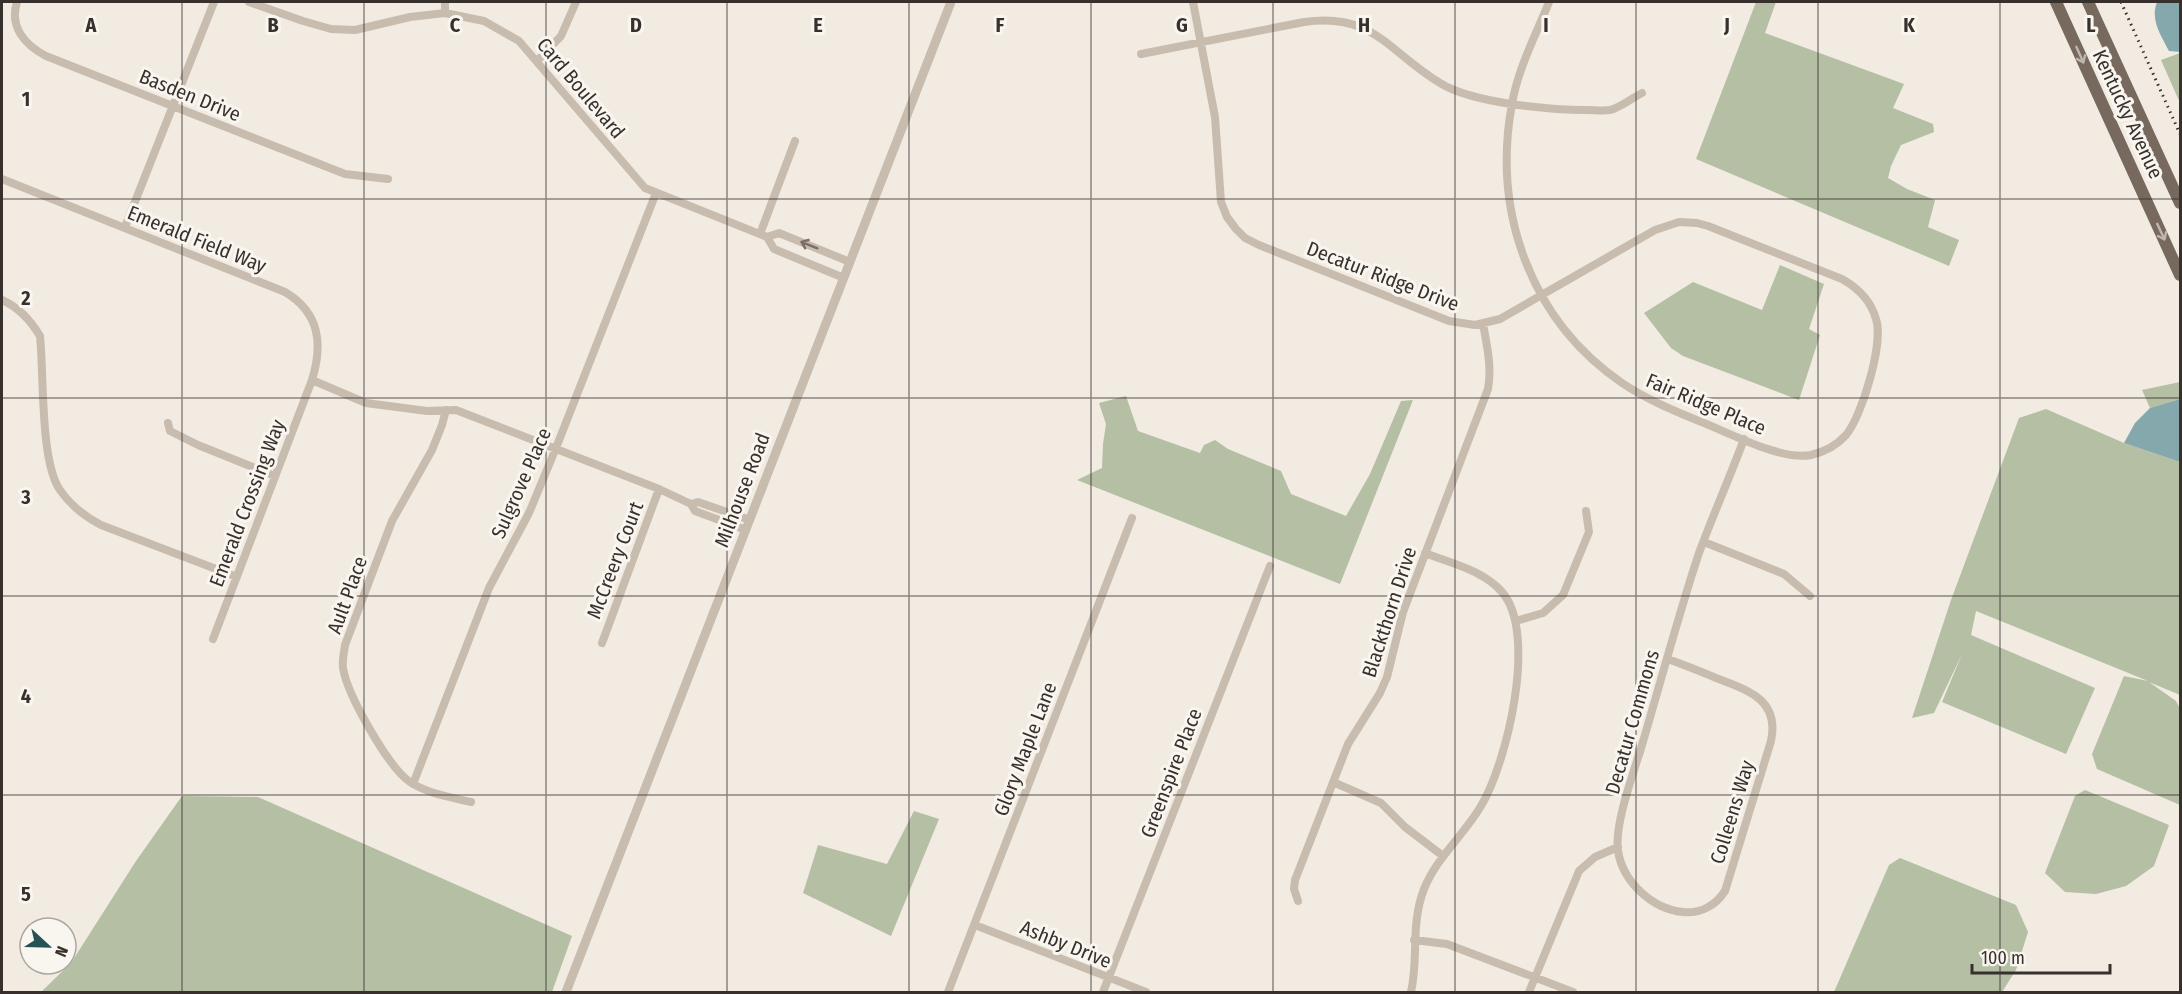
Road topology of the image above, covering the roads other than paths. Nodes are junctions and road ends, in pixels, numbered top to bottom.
1 (16, 2) edge
2 (214, 2) edge
3 (249, 2) edge
4 (446, 2) edge
5 (576, 2) edge
6 (951, 2) edge
7 (1193, 2) edge
8 (1549, 2) edge
9 (2056, 2) edge
10 (2088, 2) edge
11 (445, 13) junction
12 (1200, 43) junction
13 (1141, 54) dead end
14 (538, 60) junction
15 (1642, 93) dead end
16 (1512, 104) junction
17 (173, 105) junction
18 (795, 141) dead end
19 (2, 179) edge
20 (388, 179) dead end
21 (656, 193) junction
22 (2181, 203) edge
23 (125, 227) junction
24 (763, 236) junction
25 (850, 262) junction
26 (2181, 275) edge
27 (844, 278) junction
28 (1541, 295) junction
29 (2, 300) edge
30 (1483, 324) junction
31 (312, 380) junction
32 (446, 410) junction
33 (168, 423) dead end
34 (1744, 439) junction
35 (556, 448) junction
36 (1826, 450) joint
37 (275, 476) junction
38 (659, 489) junction
39 (691, 504) junction
40 (1586, 511) dead end
41 (1132, 518) dead end
42 (750, 519) junction
43 (746, 530) junction
44 (1704, 542) junction
45 (1425, 553) junction
46 (1270, 566) dead end
47 (237, 577) junction
48 (1810, 596) dead end
49 (1516, 621) junction
50 (213, 639) dead end
51 (602, 643) dead end
52 (1668, 659) junction
53 (1333, 782) junction
54 (413, 784) junction
55 (471, 802) dead end
56 (1618, 847) junction
57 (1443, 856) junction
58 (1298, 901) dead end
59 (975, 925) junction
60 (1414, 940) junction
61 (1535, 978) junction
62 (1109, 980) junction
63 (566, 993) edge
64 (948, 993) edge
65 (1103, 993) edge
66 (1146, 993) edge
67 (1411, 993) edge
68 (1529, 993) edge
69 (1573, 993) edge

1 - 17 street, Basden Drive
2 - 17 street
3 - 11 street, Card Boulevard
4 - 11 street
5 - 14 street
6 - 25 street, Milhouse Road
7 - 12 street, Decatur Ridge Drive
8 - 16 street, Fair Ridge Place
9 -> 26 main road, Kentucky Avenue
10 - 22 main road, Kentucky Avenue
11 - 14 street, Card Boulevard
12 - 13 street
12 - 16 street
12 - 30 street, Decatur Ridge Drive
14 - 21 street, Card Boulevard
15 - 16 street
16 - 28 street, Fair Ridge Place
17 - 20 street, Basden Drive
17 - 23 street
18 - 24 street
19 - 23 street, Emerald Field Way
21 - 24 street, Card Boulevard
21 - 35 street, Sulgrove Place
23 - 31 street, Emerald Field Way
25 -> 24 street, Card Boulevard
24 - 27 street, Card Boulevard
25 - 27 street, Milhouse Road
27 - 42 street, Milhouse Road
28 - 30 street, Decatur Ridge Drive
28 - 34 street, Fair Ridge Place
28 - 36 street, Decatur Ridge Drive
29 - 47 street
30 - 45 street, Blackthorn Drive
31 - 32 street
31 - 37 street, Emerald Crossing Way
32 - 35 street
32 - 54 street, Ault Place
33 - 37 street
34 - 36 street, Fair Ridge Place
34 - 44 street, Decatur Commons
35 - 38 street
35 - 54 street, Sulgrove Place
37 - 47 street, Emerald Crossing Way
38 - 39 street
38 - 51 street, McCreery Court
39 - 42 street
39 - 43 street
40 - 49 street
41 - 59 street, Glory Maple Lane
42 - 43 street, Milhouse Road
43 - 63 street, Milhouse Road
44 - 48 street
44 - 52 street, Decatur Commons
45 - 49 street
45 - 53 street, Blackthorn Drive
46 - 62 street, Greenspire Place
47 - 50 street, Emerald Crossing Way
49 - 57 street
52 - 56 street, Decatur Commons
52 - 56 street, Colleens Way
53 - 57 street
53 - 58 street, Blackthorn Drive
54 - 55 street
56 - 61 street
57 - 60 street
59 - 62 street, Ashby Drive
59 - 64 street, Glory Maple Lane
60 - 61 street
60 - 67 street
61 - 68 street
61 - 69 street
62 - 65 street, Greenspire Place
62 - 66 street, Ashby Drive

